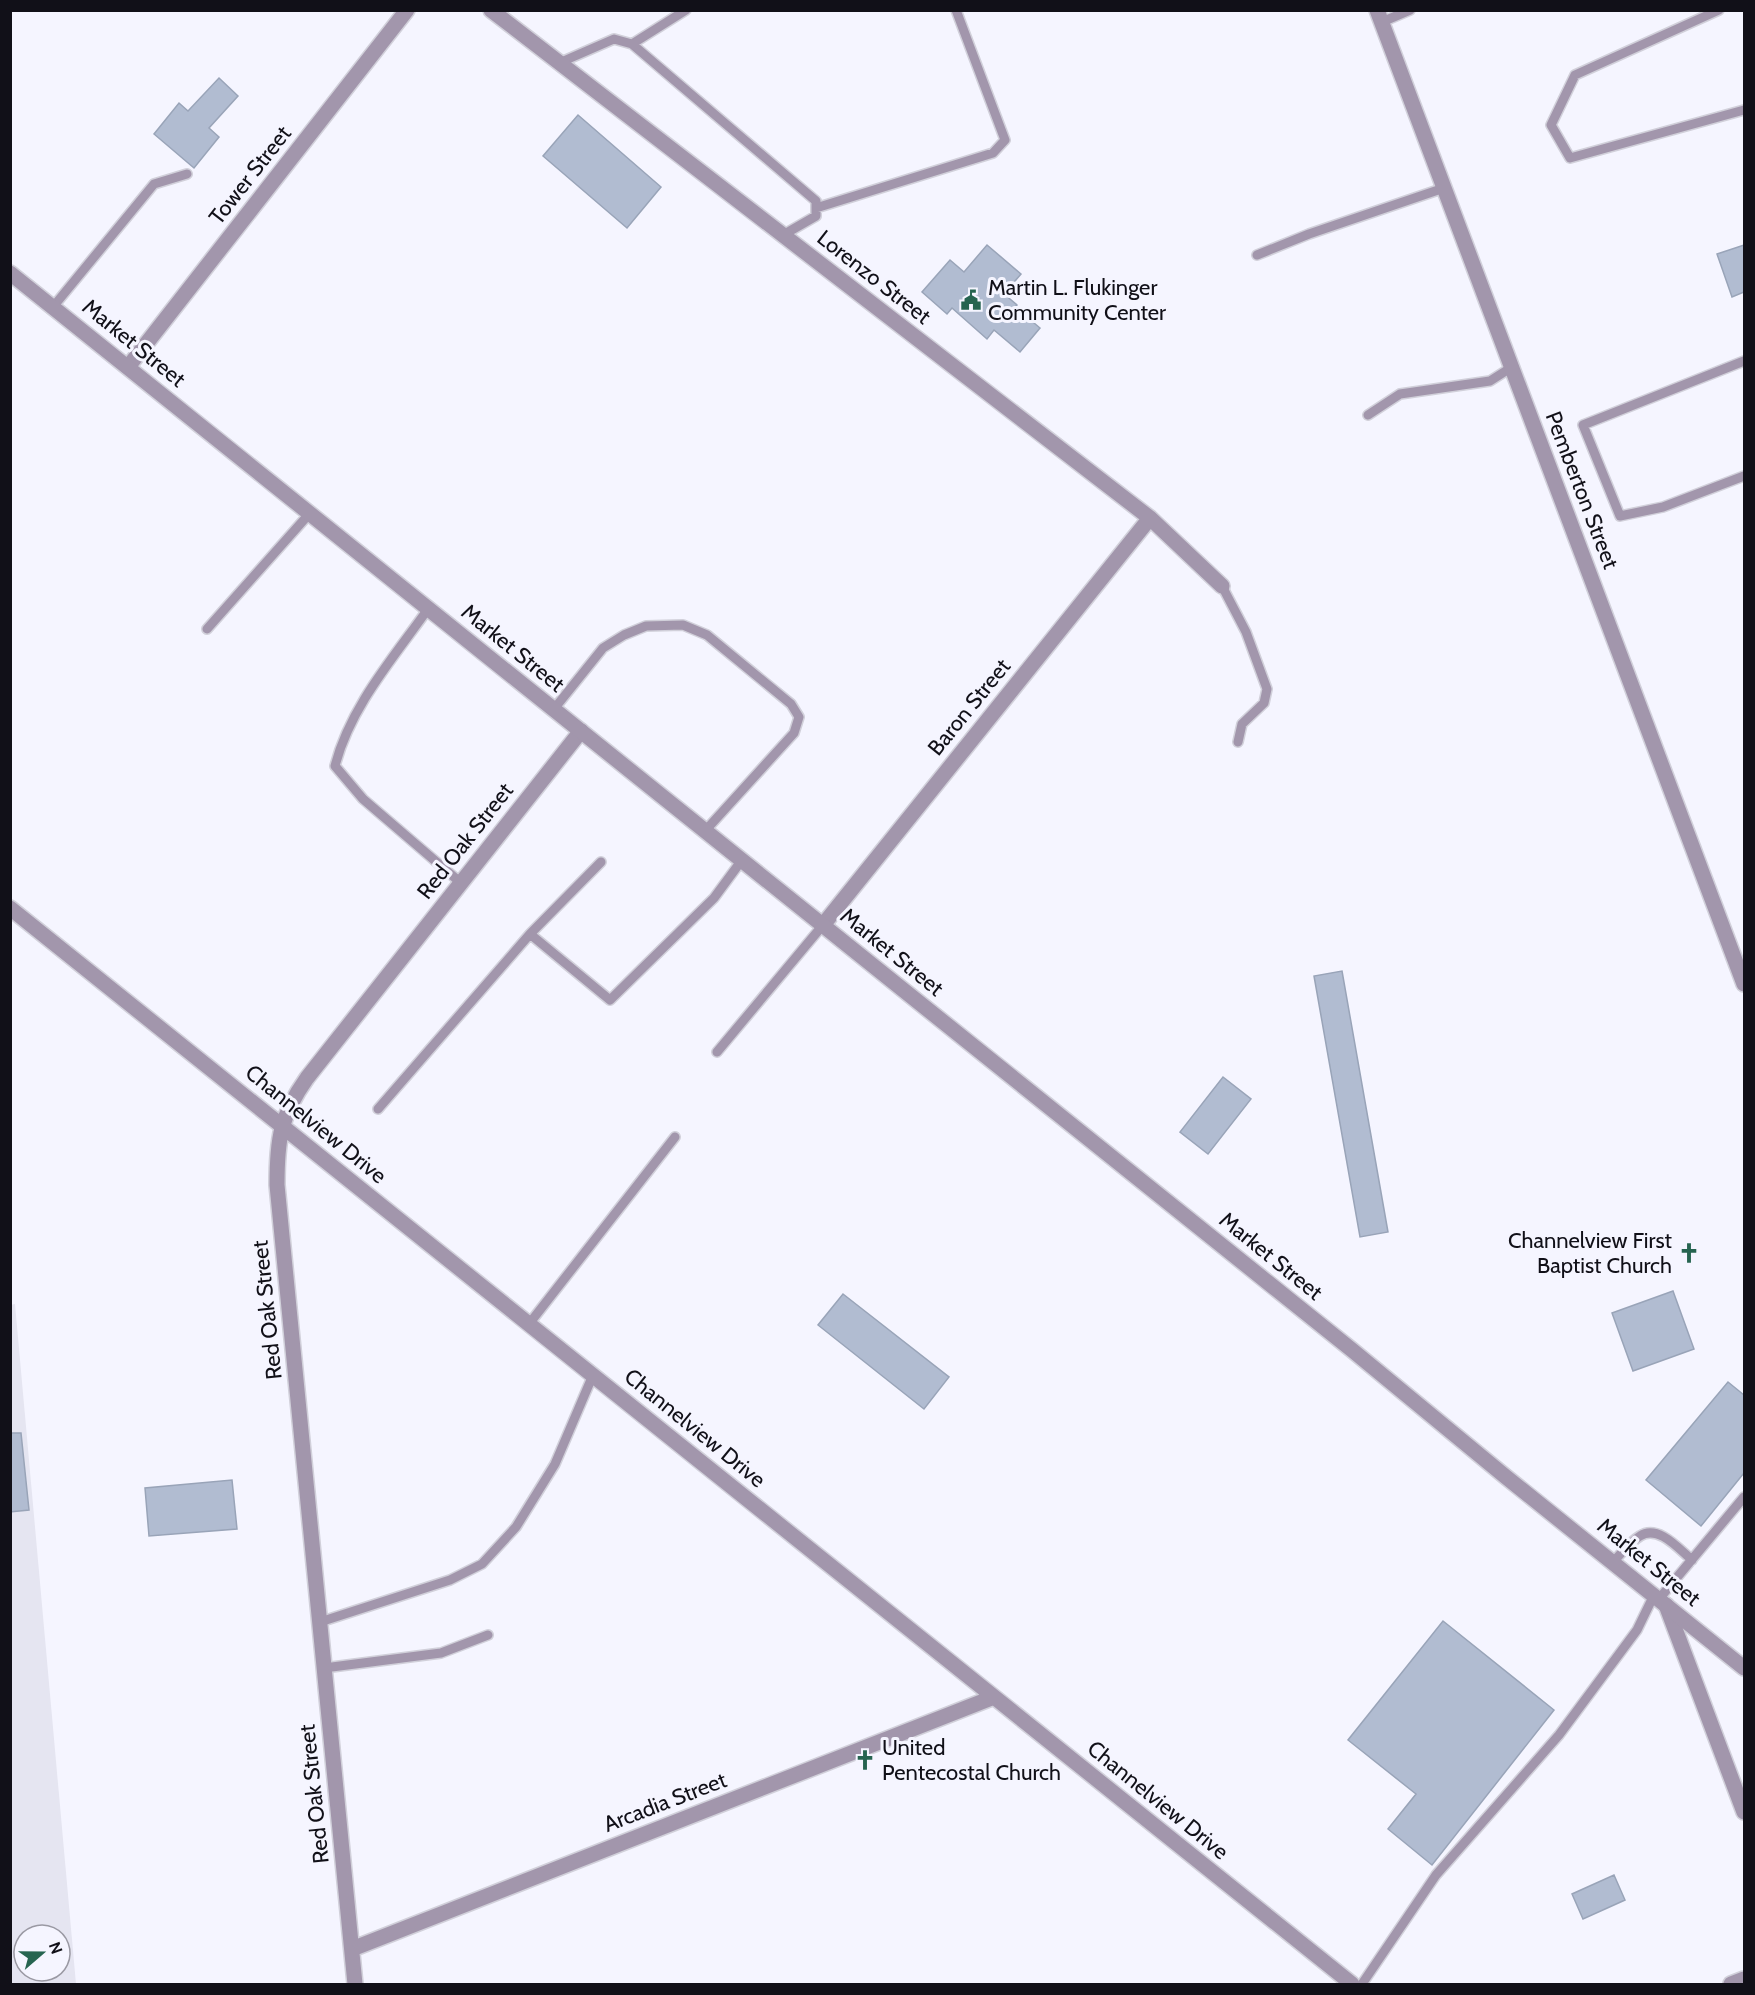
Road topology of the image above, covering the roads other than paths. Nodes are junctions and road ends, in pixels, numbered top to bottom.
1 (407, 10) edge
2 (491, 10) edge
3 (686, 10) edge
4 (957, 10) edge
5 (1410, 10) edge
6 (1719, 10) edge
7 (1379, 16) edge
8 (632, 44) junction
9 (559, 63) junction
10 (1744, 110) edge
11 (187, 174) dead end
12 (1444, 188) junction
13 (816, 208) junction
14 (783, 235) junction
15 (1257, 255) dead end
16 (10, 273) edge
17 (53, 307) junction
18 (1744, 361) edge
19 (128, 367) junction
20 (1512, 367) junction
21 (1368, 415) dead end
22 (1744, 476) edge
23 (310, 513) junction
24 (1150, 518) junction
25 (1222, 586) joint
26 (428, 609) junction
27 (207, 629) dead end
28 (554, 709) junction
29 (581, 731) junction
30 (1238, 742) dead end
31 (705, 831) junction
32 (742, 860) junction
33 (601, 862) dead end
34 (461, 883) junction
35 (10, 908) edge
36 (823, 925) junction
37 (530, 934) junction
38 (1744, 984) edge
39 (717, 1053) dead end
40 (378, 1109) dead end
41 (281, 1125) junction
42 (675, 1137) dead end
43 (529, 1324) junction
44 (593, 1375) junction
45 (1744, 1497) edge
46 (1692, 1560) junction
47 (1613, 1562) junction
48 (1660, 1600) junction
49 (320, 1622) junction
50 (488, 1635) dead end
51 (324, 1668) junction
52 (1744, 1668) edge
53 (994, 1697) junction
54 (1744, 1812) edge
55 (352, 1949) junction
56 (1744, 1979) edge
57 (355, 1984) edge
58 (1352, 1984) edge
59 (1362, 1984) edge
60 (1731, 1984) edge

1 - 19 street, Tower Street
2 - 9 street, Lorenzo Street
3 - 8 lane
4 - 13 lane
5 - 7 lane
6 - 10 lane
7 - 12 street, Pemberton Street
8 - 9 lane
8 - 13 lane
9 - 14 street, Lorenzo Street
11 - 17 lane
12 - 15 lane
12 - 20 street, Pemberton Street
13 - 14 lane
14 - 24 street, Lorenzo Street
16 - 17 street, Market Street
17 - 19 street, Market Street
18 - 22 lane
19 - 23 street, Market Street
20 - 21 lane
20 - 38 street, Pemberton Street
23 - 26 street, Market Street
23 - 27 lane
24 - 25 street, Lorenzo Street
24 - 36 street, Baron Street
25 - 30 lane
26 - 28 street, Market Street
26 - 34 lane
28 - 29 street, Market Street
28 - 31 lane
29 - 31 street, Market Street
29 - 34 street, Red Oak Street
31 - 32 street, Market Street
32 - 36 street, Market Street
32 - 37 lane
33 - 37 lane
34 - 41 street, Red Oak Street
35 - 41 street, Channelview Drive
36 - 39 lane
36 - 47 street, Market Street
37 - 40 lane
41 - 43 street, Channelview Drive
41 - 49 street, Red Oak Street
42 - 43 lane
43 - 44 street, Channelview Drive
44 - 49 lane
44 - 53 street, Channelview Drive
45 - 46 lane
46 - 47 lane
46 - 48 lane
47 - 48 street, Market Street
48 - 52 street, Market Street
48 - 54 street
48 - 59 lane
49 - 51 street, Red Oak Street
50 - 51 lane
51 - 55 street, Red Oak Street
53 - 55 street, Arcadia Street
53 - 58 street, Channelview Drive
55 - 57 street, Red Oak Street
56 - 60 street

